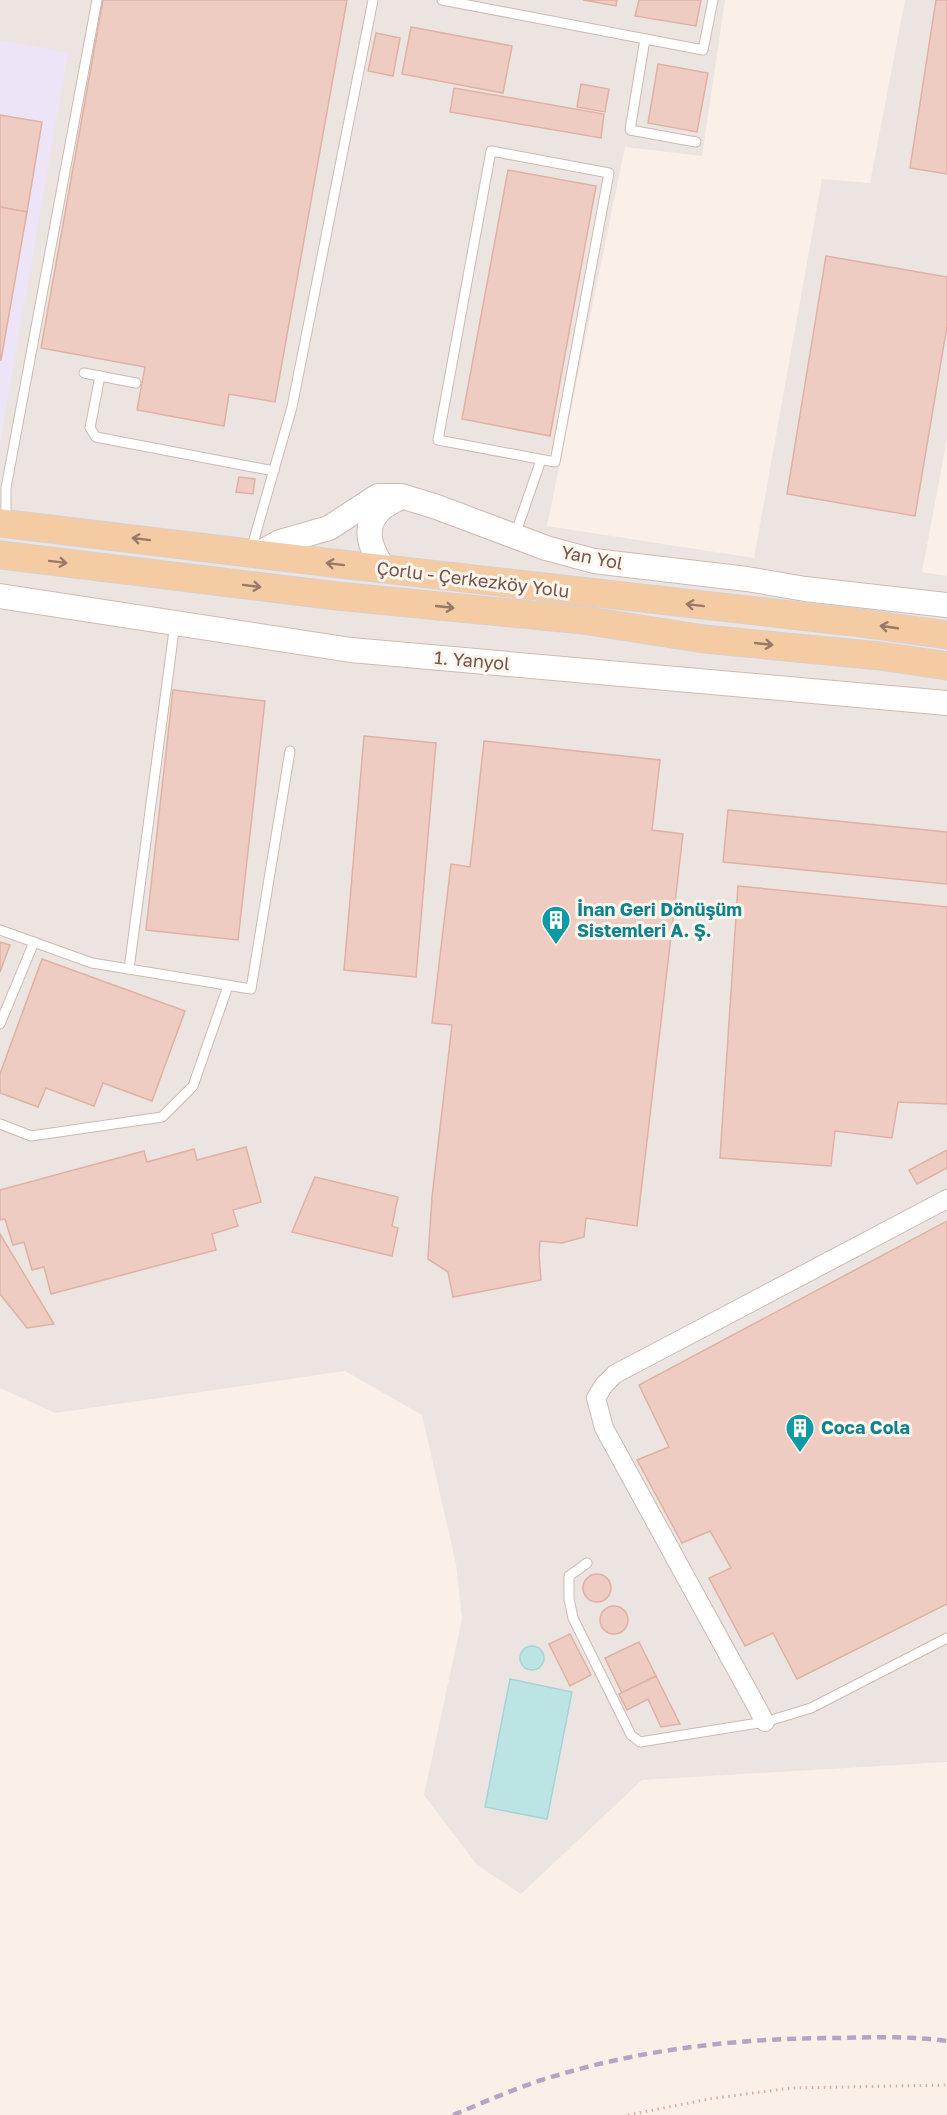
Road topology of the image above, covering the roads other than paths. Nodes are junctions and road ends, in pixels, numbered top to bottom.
1 (97, 0) edge
2 (373, 0) edge
3 (442, 0) edge
4 (713, 0) edge
5 (645, 39) junction
6 (696, 142) dead end
7 (84, 373) dead end
8 (100, 376) junction
9 (136, 383) dead end
10 (541, 460) junction
11 (274, 471) junction
12 (401, 496) junction
13 (2, 514) edge
14 (515, 537) junction
15 (254, 553) junction
16 (0, 555) edge
17 (385, 570) junction
18 (0, 596) edge
19 (947, 605) edge
20 (176, 623) junction
21 (947, 635) edge
22 (947, 666) edge
23 (947, 703) edge
24 (290, 751) dead end
25 (0, 930) edge
26 (34, 942) junction
27 (129, 969) junction
28 (228, 986) junction
29 (0, 1024) edge
30 (0, 1124) edge
31 (947, 1199) edge
32 (587, 1563) dead end
33 (947, 1638) edge
34 (765, 1722) junction

1 - 13 lane
2 - 11 lane
3 - 5 lane
4 - 5 lane
5 - 6 lane
7 - 8 lane
8 - 9 lane
8 - 11 lane
10 - 10 lane
10 - 14 lane
11 - 15 lane
12 - 14 main road, Yan Yol
12 - 15 main road, Yan Yol
12 - 17 main road
15 -> 13 main road, Çorlu - Çerkezköy Yolu
14 - 19 main road, Yan Yol
17 -> 15 main road, Çorlu - Çerkezköy Yolu
16 -> 22 main road, Çorlu - Çerkezköy Yolu
21 -> 17 main road, Çorlu - Çerkezköy Yolu
18 - 20 main road, 1. Yanyol
20 - 23 main road, 1. Yanyol
20 - 27 lane
24 - 28 lane
25 - 26 lane
26 - 27 lane
26 - 29 lane
27 - 28 lane
28 - 30 lane
31 - 34 street
32 - 34 lane
33 - 34 lane

